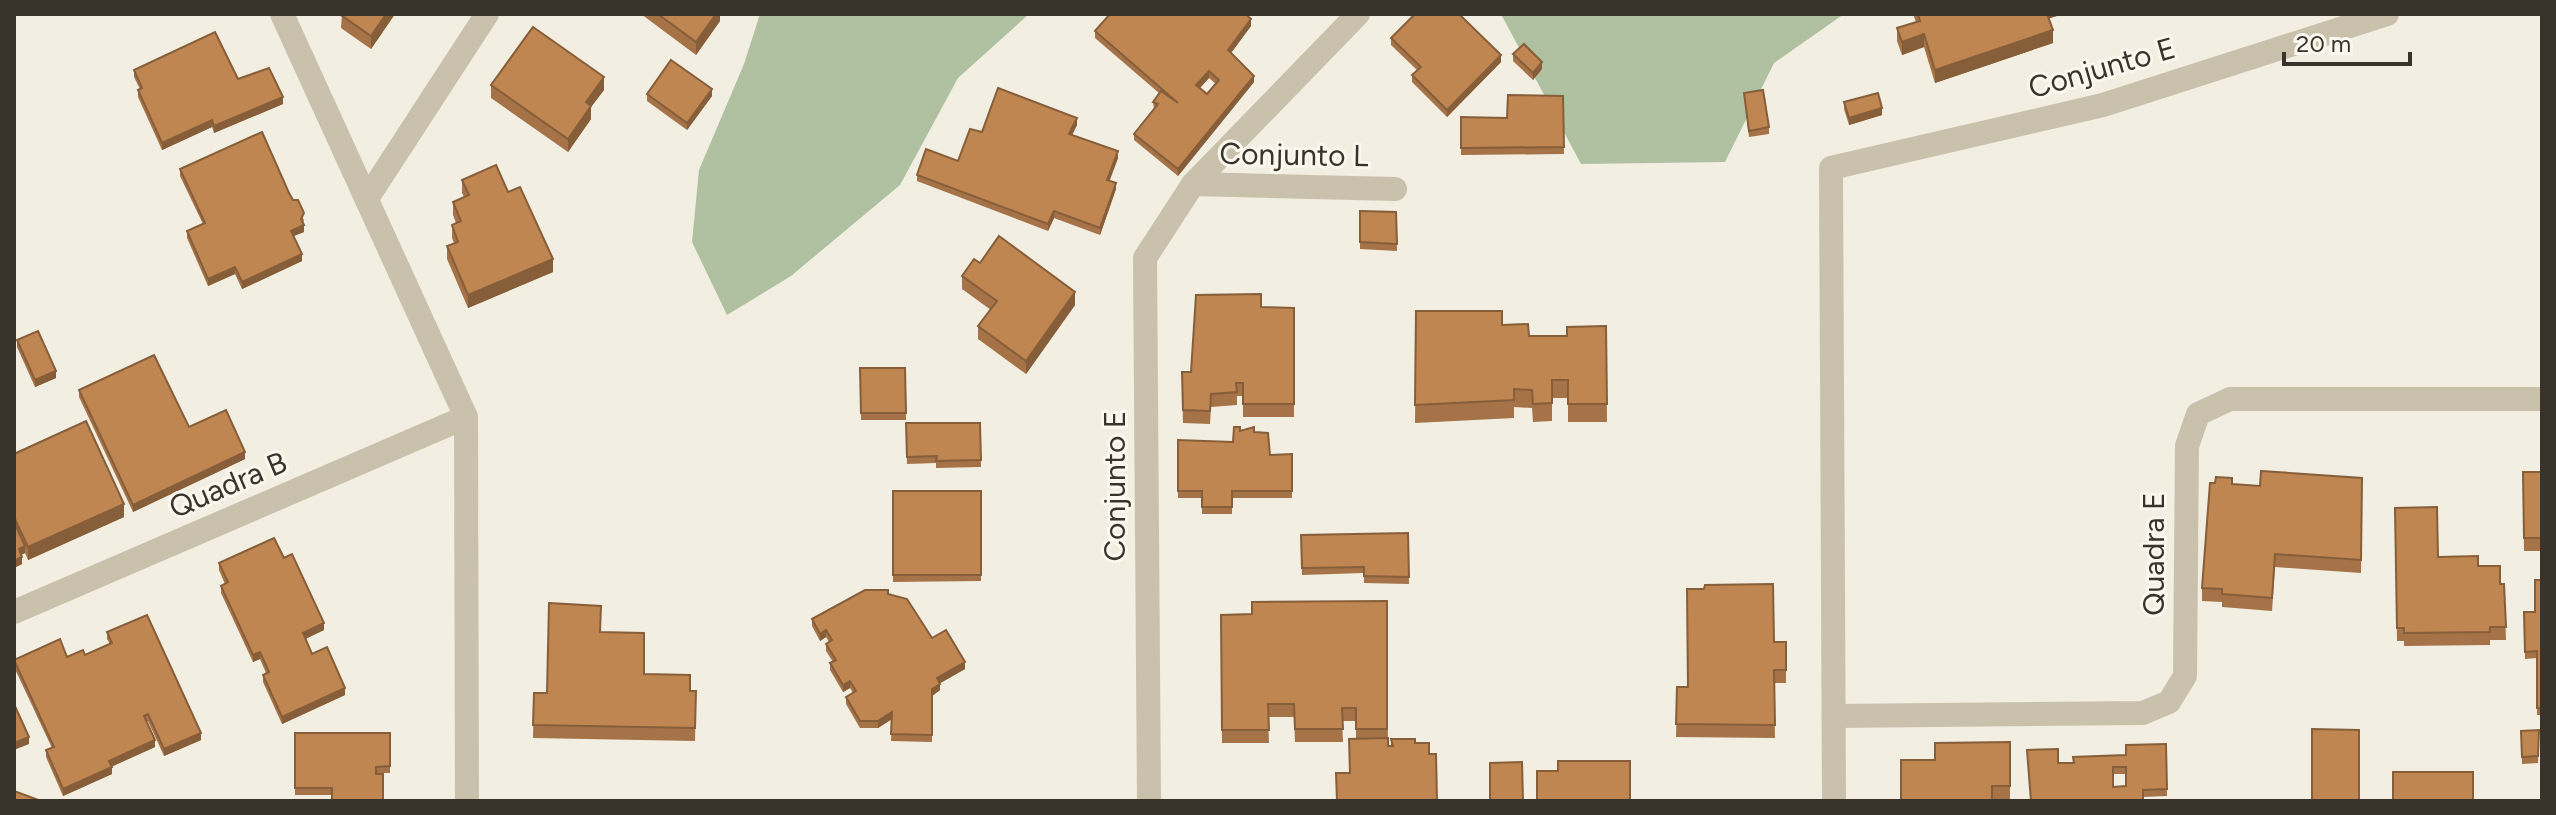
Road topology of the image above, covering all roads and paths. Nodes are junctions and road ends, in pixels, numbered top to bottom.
1 (282, 14) edge
2 (487, 14) edge
3 (1358, 14) edge
4 (2387, 14) edge
5 (1193, 184) junction
6 (1395, 189) dead end
7 (368, 197) junction
8 (2542, 399) edge
9 (466, 417) junction
10 (14, 612) edge
11 (1834, 716) junction
12 (467, 801) edge
13 (1149, 801) edge
14 (1834, 801) edge

1 - 7 street
2 - 7 street
3 - 5 street, Conjunto E
4 - 11 street, Conjunto E
5 - 6 street, Conjunto L
5 - 13 street, Conjunto E
7 - 9 street
8 - 11 street, Quadra E
9 - 10 street, Quadra B
9 - 12 street
11 - 14 street

